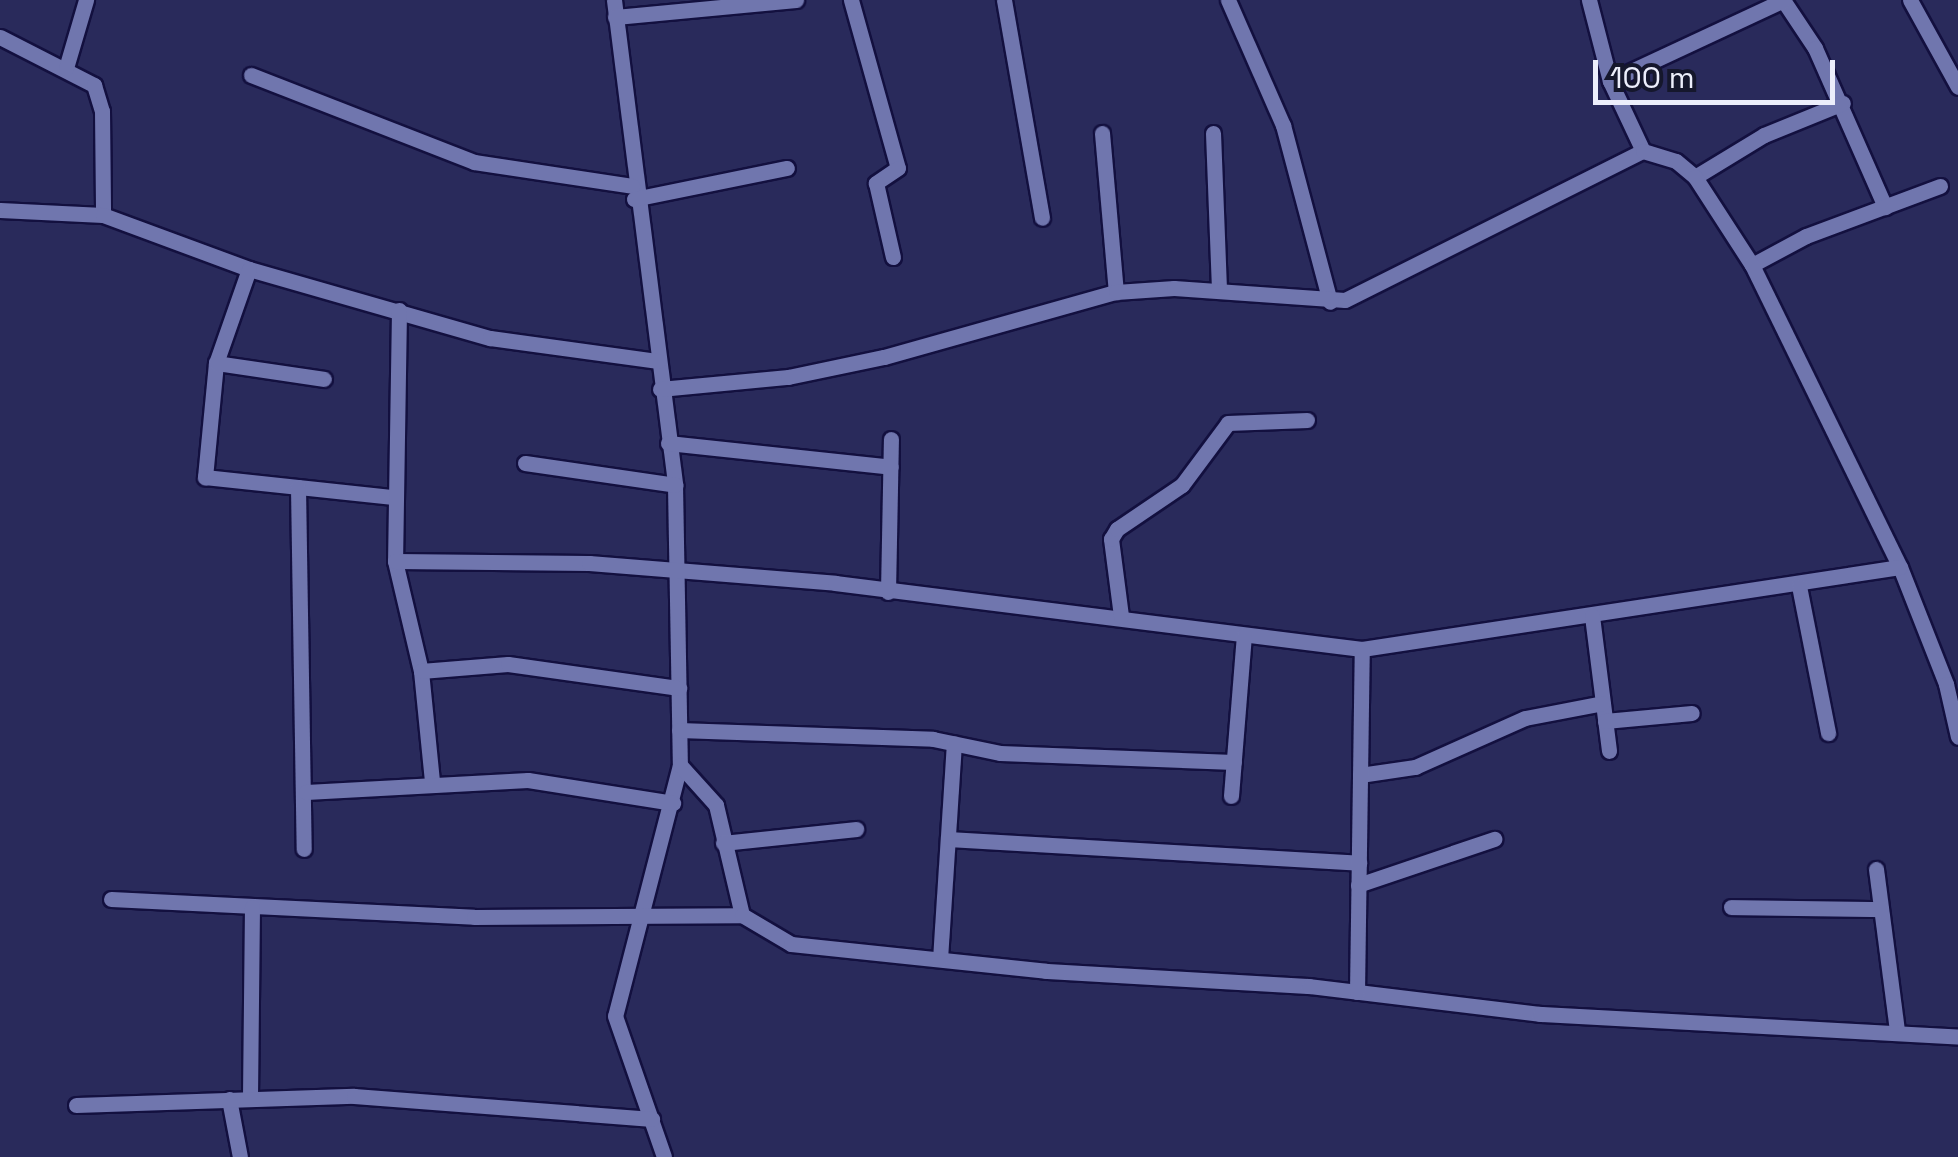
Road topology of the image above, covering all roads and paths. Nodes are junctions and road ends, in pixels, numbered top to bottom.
1 (86, 0) edge
2 (796, 0) edge
3 (850, 0) edge
4 (1004, 0) edge
5 (1228, 0) edge
6 (1589, 0) edge
7 (1784, 0) edge
8 (1910, 0) edge
9 (615, 8) edge
10 (1, 44) edge
11 (66, 68) junction
12 (251, 76) dead end
13 (1610, 81) junction
14 (1958, 87) edge
15 (1842, 103) junction
16 (1102, 133) dead end
17 (1213, 133) dead end
18 (1643, 150) junction
19 (788, 168) dead end
20 (1695, 177) junction
21 (1940, 186) dead end
22 (633, 192) junction
23 (1885, 207) junction
24 (0, 210) edge
25 (103, 215) junction
26 (1042, 218) dead end
27 (893, 257) dead end
28 (1752, 265) junction
29 (249, 269) junction
30 (1219, 291) junction
31 (1116, 292) junction
32 (1330, 302) junction
33 (399, 310) junction
34 (658, 362) junction
35 (216, 363) junction
36 (324, 379) dead end
37 (660, 389) junction
38 (1307, 420) dead end
39 (891, 439) dead end
40 (668, 443) junction
41 (525, 463) dead end
42 (891, 467) junction
43 (674, 485) junction
44 (298, 487) junction
45 (393, 497) junction
46 (394, 561) junction
47 (1900, 567) junction
48 (677, 570) junction
49 (1799, 586) junction
50 (888, 592) junction
51 (1120, 616) junction
52 (1592, 616) junction
53 (1244, 636) junction
54 (1362, 649) junction
55 (421, 672) junction
56 (679, 688) junction
57 (1602, 704) junction
58 (1692, 713) dead end
59 (1605, 721) junction
60 (679, 730) junction
61 (1828, 732) dead end
62 (1958, 738) edge
63 (954, 743) junction
64 (1609, 751) dead end
65 (1234, 762) junction
66 (680, 765) junction
67 (1360, 776) junction
68 (432, 782) junction
69 (306, 792) junction
70 (1232, 796) dead end
71 (673, 803) junction
72 (856, 829) dead end
73 (948, 839) junction
74 (1494, 839) dead end
75 (723, 843) junction
76 (304, 849) dead end
77 (1359, 863) junction
78 (1876, 869) dead end
79 (1358, 886) junction
80 (111, 899) dead end
81 (252, 907) junction
82 (1731, 907) dead end
83 (1881, 909) junction
84 (742, 915) junction
85 (642, 917) junction
86 (940, 959) junction
87 (1357, 992) junction
88 (1897, 1031) junction
89 (1958, 1037) edge
90 (250, 1097) junction
91 (229, 1100) junction
92 (76, 1105) dead end
93 (652, 1119) junction
94 (240, 1157) edge
95 (664, 1157) edge

1 - 11 street
2 - 9 street
3 - 27 street
4 - 26 street
5 - 32 street
6 - 13 street
7 - 13 street
7 - 15 street
8 - 14 street
9 - 22 street
10 - 11 street
11 - 25 street
12 - 22 street
13 - 18 street
15 - 20 street
15 - 23 street
16 - 31 street
17 - 30 street
18 - 20 street
18 - 32 street
19 - 22 street
20 - 28 street
21 - 23 street
22 - 34 street
23 - 28 street
24 - 25 street
25 - 29 street
28 - 47 street
29 - 33 street
29 - 35 street
30 - 31 street
30 - 32 street
31 - 37 street
33 - 34 street
33 - 45 street
34 - 37 street
35 - 36 street
35 - 44 street
37 - 40 street
38 - 51 street
39 - 42 street
40 - 42 street
40 - 43 street
41 - 43 street
42 - 50 street
43 - 48 street
44 - 45 street
44 - 69 street
45 - 46 street
46 - 48 street
46 - 55 street
47 - 49 street
47 - 62 street
48 - 50 street
48 - 56 street
49 - 52 street
49 - 61 street
50 - 51 street
51 - 53 street
52 - 54 street
52 - 57 street
53 - 54 street
53 - 65 street
54 - 67 street
55 - 56 street
55 - 68 street
56 - 60 street
57 - 59 street
57 - 67 street
58 - 59 street
59 - 64 street
60 - 63 street
60 - 66 street
63 - 65 street
63 - 73 street
65 - 70 street
66 - 71 street
66 - 75 street
67 - 77 street
68 - 69 street
68 - 71 street
69 - 76 street
71 - 85 street
72 - 75 street
73 - 77 street
73 - 86 street
74 - 79 street
75 - 84 street
77 - 79 street
78 - 83 street
79 - 87 street
80 - 81 street
81 - 85 street
81 - 90 street
82 - 83 street
83 - 88 street
84 - 85 street
84 - 86 street
85 - 93 street
86 - 87 street
87 - 88 street
88 - 89 street
90 - 91 street
90 - 93 street
91 - 92 street
91 - 94 street
93 - 95 street

